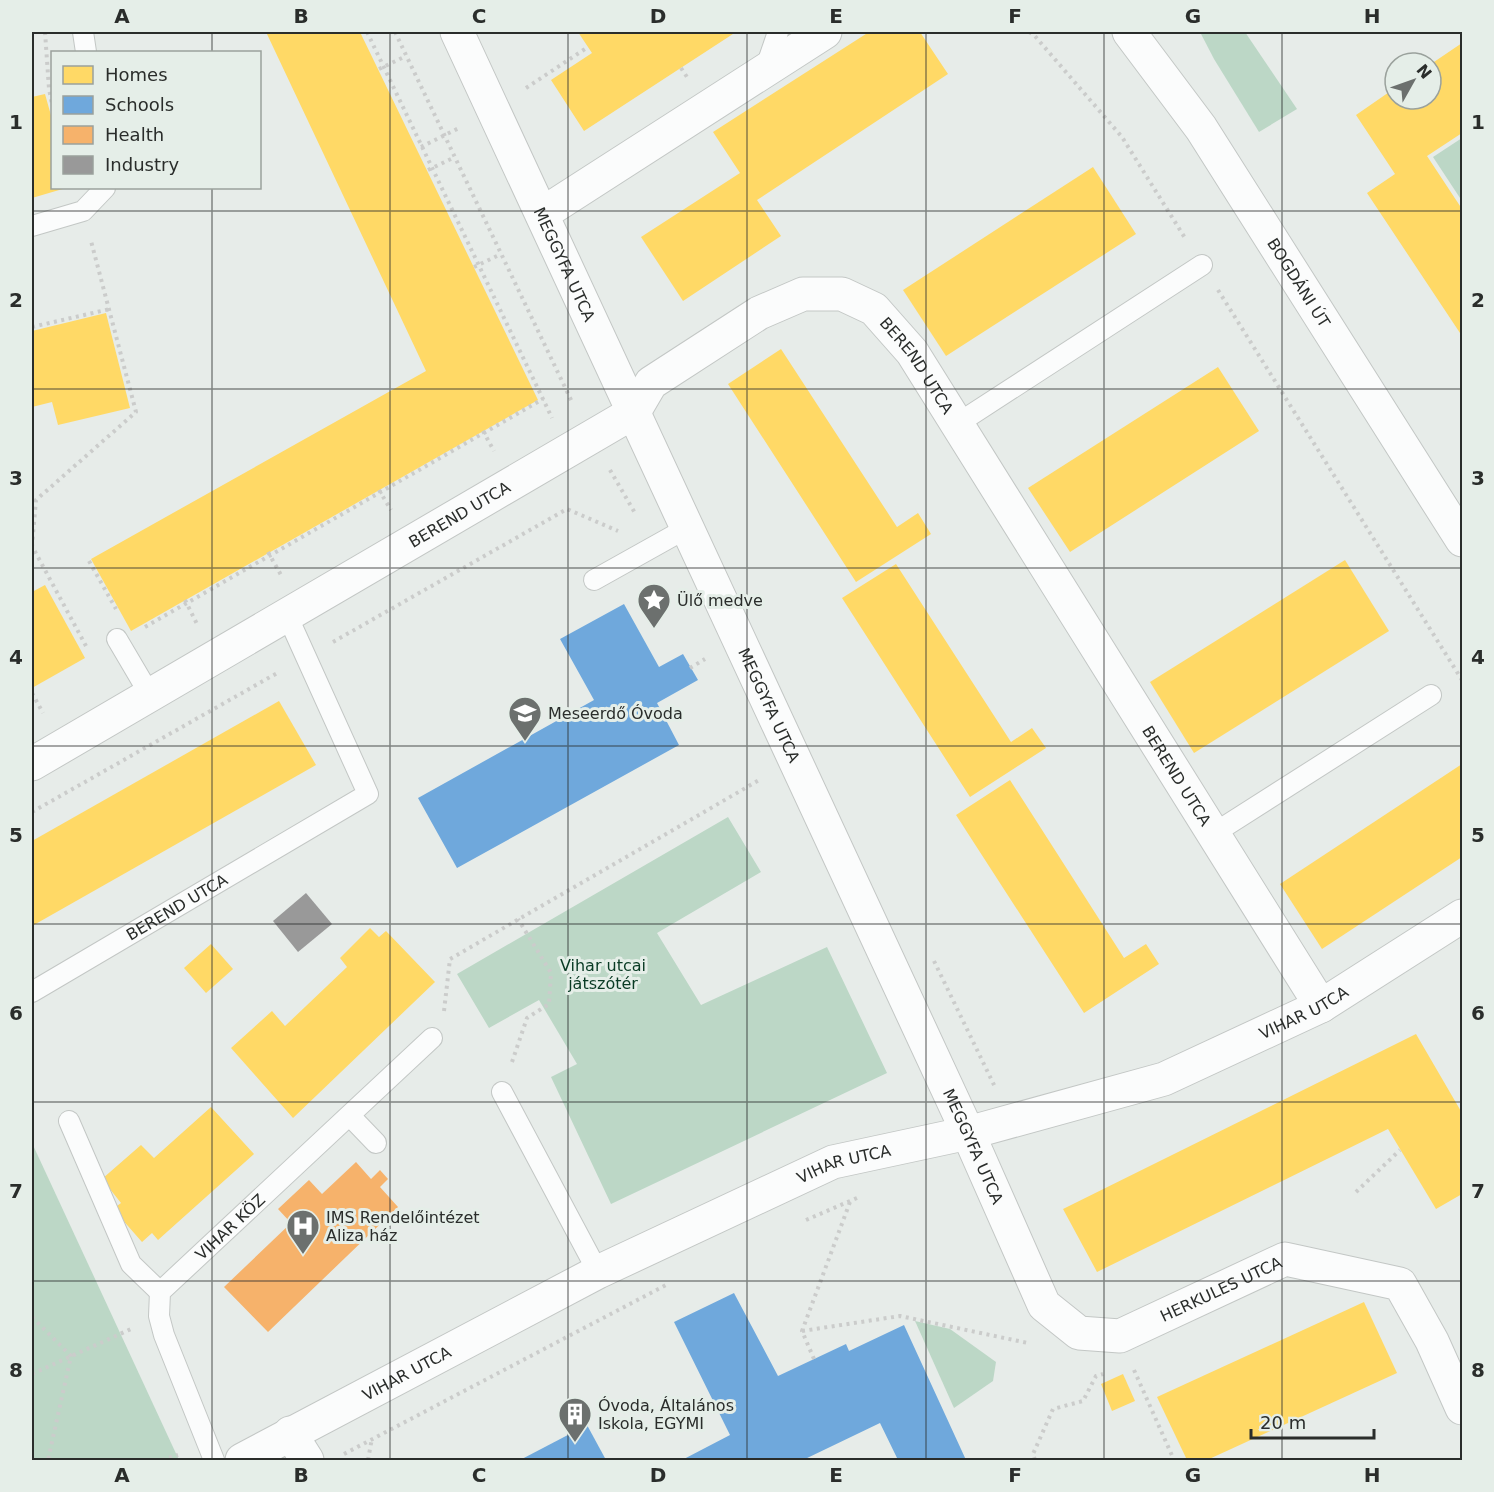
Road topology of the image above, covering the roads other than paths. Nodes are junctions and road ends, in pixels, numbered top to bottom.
1 (84, 32) edge
2 (457, 32) edge
3 (778, 32) edge
4 (825, 32) edge
5 (1129, 32) edge
6 (86, 51) edge
7 (765, 70) junction
8 (104, 189) edge
9 (542, 214) junction
10 (32, 226) edge
11 (1202, 265) road end
12 (627, 398) junction
13 (957, 424) junction
14 (687, 528) junction
15 (1462, 540) edge
16 (594, 580) dead end
17 (287, 615) junction
18 (117, 639) dead end
19 (150, 695) junction
20 (1431, 695) dead end
21 (32, 764) edge
22 (1213, 834) junction
23 (1462, 916) edge
24 (32, 992) edge
25 (1321, 1006) junction
26 (432, 1038) road end
27 (502, 1092) road end
28 (350, 1116) junction
29 (69, 1121) dead end
30 (968, 1133) junction
31 (376, 1143) dead end
32 (598, 1272) junction
33 (160, 1292) junction
34 (1120, 1336) joint
35 (1462, 1408) edge
36 (299, 1447) edge
37 (214, 1461) edge
38 (242, 1461) edge

1 - 6 lane
2 - 9 street, MEGGYFA UTCA
3 - 7 lane
4 - 7 street
5 - 15 street, BOGDÁNI ÚT
7 - 9 street
8 - 10 lane
9 - 12 street, MEGGYFA UTCA
11 - 13 lane
12 - 13 street, BEREND UTCA
12 - 14 street, MEGGYFA UTCA
12 - 17 street, BEREND UTCA
13 - 22 street, BEREND UTCA
14 - 16 lane
14 - 30 street, MEGGYFA UTCA
17 - 19 street, BEREND UTCA
17 - 24 lane, BEREND UTCA
18 - 19 lane
19 - 21 street, BEREND UTCA
20 - 22 lane
22 - 25 street, BEREND UTCA
23 - 25 street, VIHAR UTCA
25 - 30 street, VIHAR UTCA
26 - 28 lane, VIHAR KÖZ
27 - 32 lane
28 - 31 lane
28 - 33 lane, VIHAR KÖZ
29 - 33 lane
30 - 32 street, VIHAR UTCA
30 - 34 street, MEGGYFA UTCA
32 - 36 street, VIHAR UTCA
33 - 37 lane
34 - 35 street, HERKULES UTCA
36 - 38 street, VIHAR UTCA

